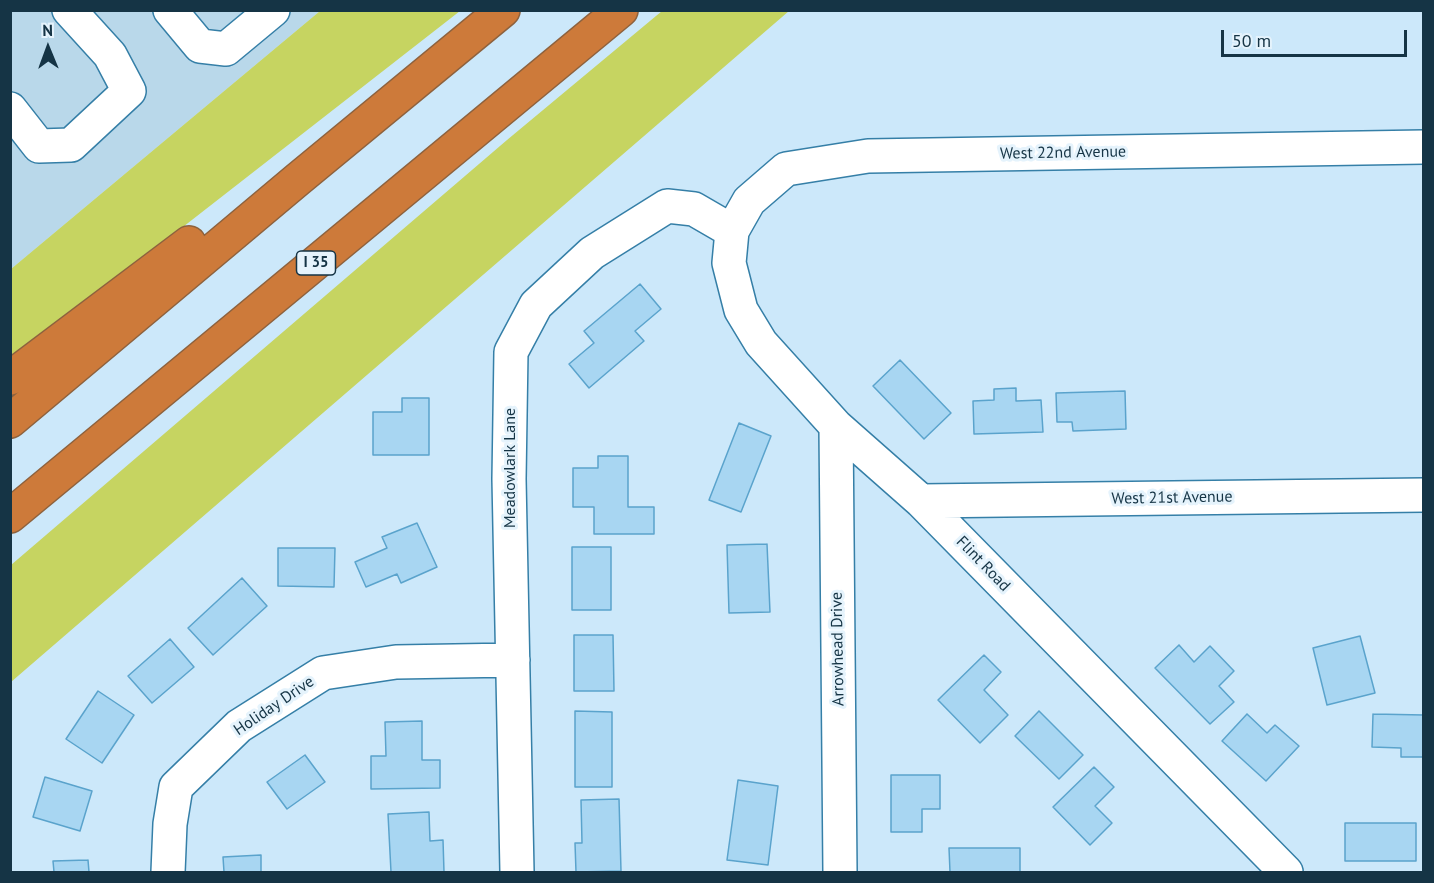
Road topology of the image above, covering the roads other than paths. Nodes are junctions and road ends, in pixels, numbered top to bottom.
1 (69, 10) edge
2 (170, 10) edge
3 (273, 10) edge
4 (503, 10) edge
5 (621, 10) edge
6 (10, 109) edge
7 (1424, 147) edge
8 (297, 180) junction
9 (732, 231) junction
10 (10, 378) edge
11 (10, 421) edge
12 (836, 426) junction
13 (1424, 495) edge
14 (921, 501) junction
15 (10, 516) edge
16 (513, 660) junction
17 (168, 873) edge
18 (517, 873) edge
19 (840, 873) edge
20 (1286, 873) edge

1 - 6 street
2 - 3 street
4 - 8 highway
5 - 15 highway, I 35
7 - 9 street, West 22nd Avenue
8 - 10 highway
8 - 11 highway
9 - 12 street, Flint Road
9 - 16 street, Meadowlark Lane
12 - 14 street, Flint Road
12 - 19 street, Arrowhead Drive
13 - 14 street, West 21st Avenue
14 - 20 street, Flint Road
16 - 17 street, Holiday Drive
16 - 18 street, Meadowlark Lane

